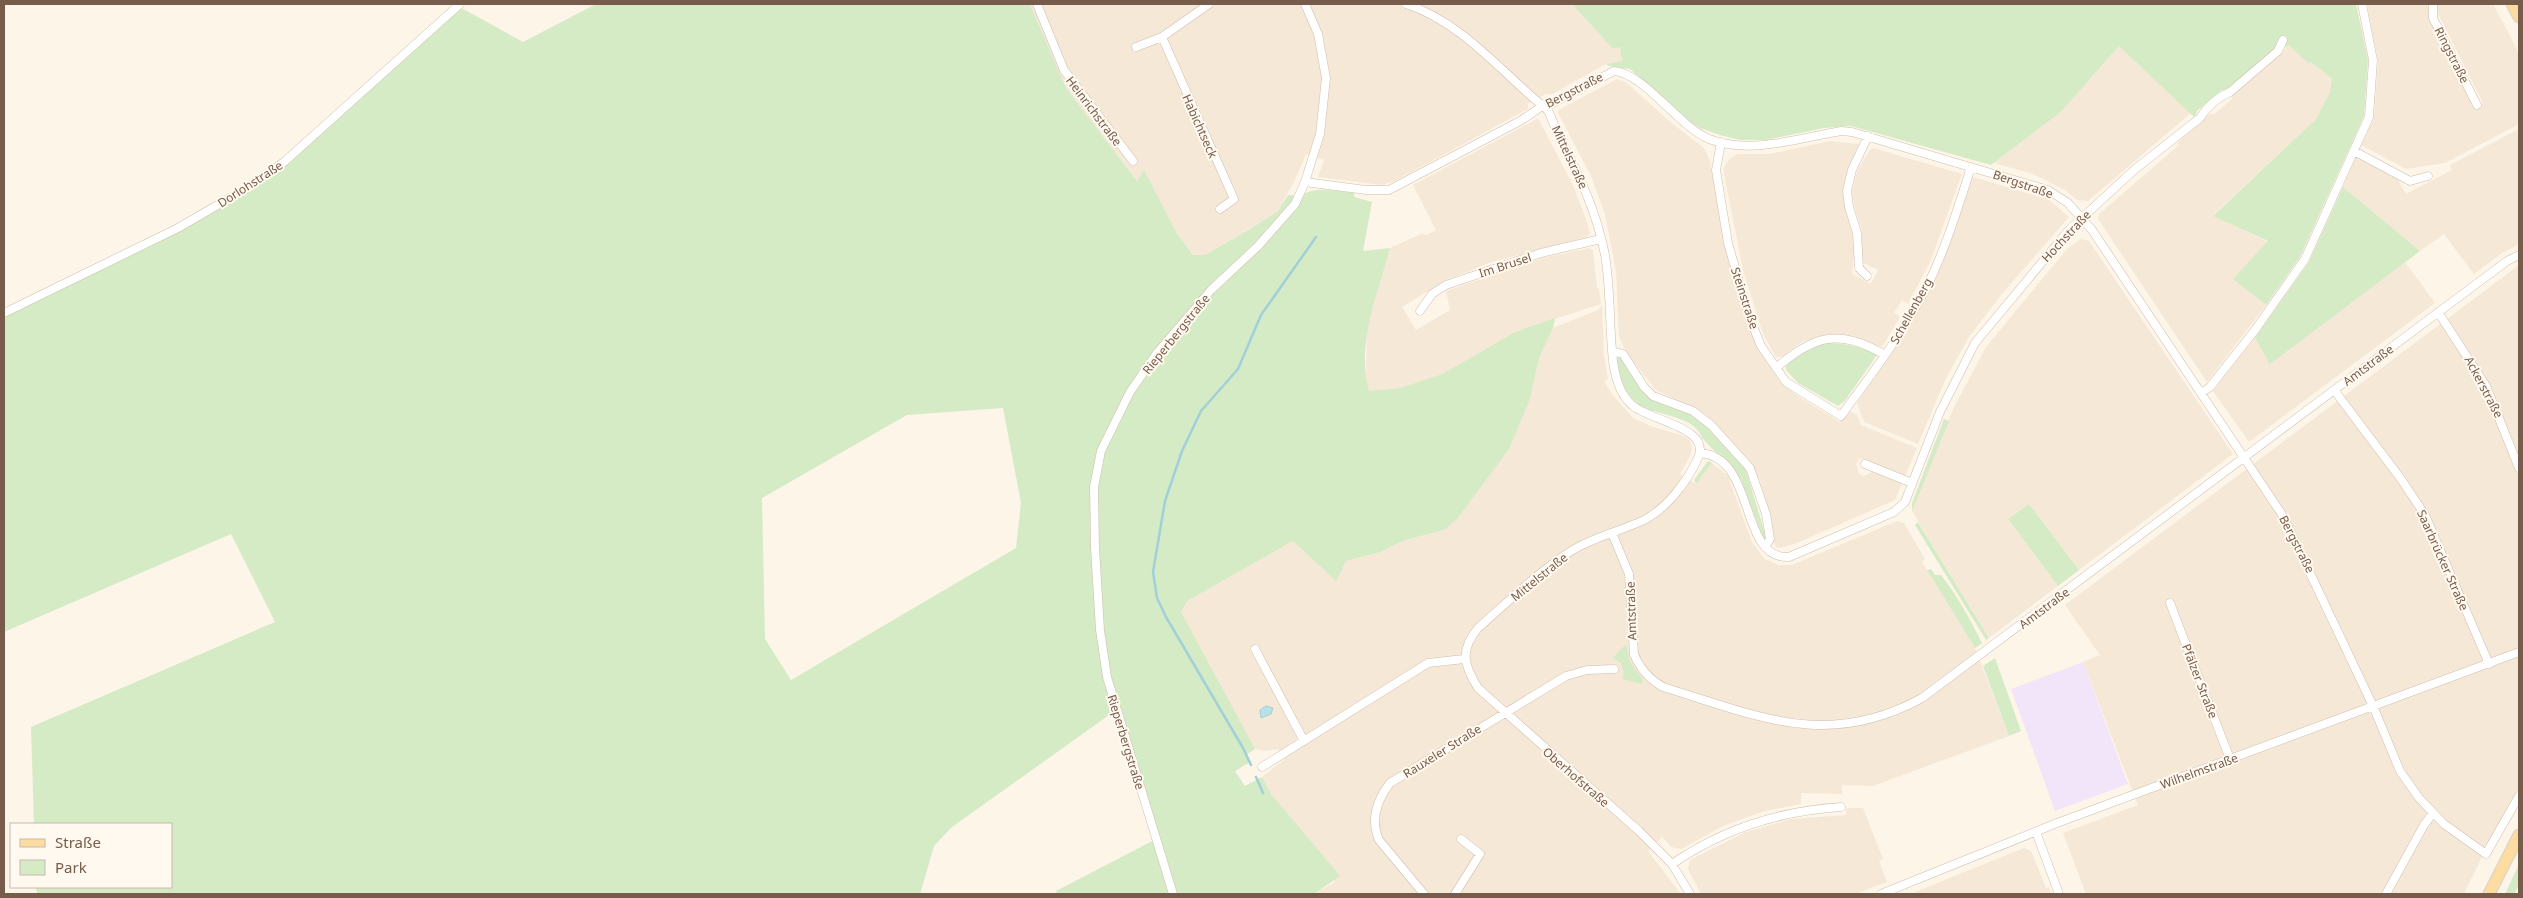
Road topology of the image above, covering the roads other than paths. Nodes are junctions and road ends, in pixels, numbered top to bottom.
1 (460, 4) edge
2 (1037, 4) edge
3 (1209, 4) edge
4 (1305, 4) edge
5 (1406, 4) edge
6 (2362, 4) edge
7 (2433, 4) edge
8 (2512, 4) edge
9 (2519, 17) edge
10 (1162, 37) junction
11 (2283, 40) dead end
12 (1136, 47) dead end
13 (1544, 104) junction
14 (2477, 105) dead end
15 (1868, 136) junction
16 (1720, 142) junction
17 (2354, 151) junction
18 (1133, 161) dead end
19 (1971, 167) junction
20 (2428, 176) dead end
21 (1306, 182) junction
22 (1220, 210) dead end
23 (2082, 218) junction
24 (1602, 239) junction
25 (2519, 255) edge
26 (1867, 276) dead end
27 (1420, 311) dead end
28 (2438, 312) junction
29 (4, 313) edge
30 (1612, 351) junction
31 (1885, 355) junction
32 (1776, 368) junction
33 (2334, 390) junction
34 (2201, 393) junction
35 (1841, 416) joint
36 (1700, 453) junction
37 (2245, 457) junction
38 (1865, 464) dead end
39 (2519, 468) edge
40 (1912, 483) junction
41 (1612, 533) junction
42 (1765, 547) junction
43 (2170, 603) dead end
44 (1254, 649) dead end
45 (2519, 652) edge
46 (1464, 658) junction
47 (2489, 664) junction
48 (1614, 668) dead end
49 (2373, 706) junction
50 (1506, 714) junction
51 (1304, 741) junction
52 (2230, 759) junction
53 (1262, 767) dead end
54 (2519, 796) edge
55 (1841, 807) dead end
56 (2433, 813) junction
57 (2036, 832) junction
58 (2519, 835) edge
59 (1461, 839) dead end
60 (1672, 864) junction
61 (1174, 894) edge
62 (1424, 894) edge
63 (1455, 894) edge
64 (1690, 894) edge
65 (1881, 894) edge
66 (2059, 894) edge
67 (2386, 894) edge
68 (2489, 894) edge

1 - 29 street, Dorlohstraße
2 - 18 street, Heinrichstraße
3 - 10 street
4 - 21 street, Rieperbergstraße
5 - 13 street
6 - 17 street
7 - 14 street, Ringstraße
8 - 9 main road
10 - 12 street
10 - 22 street, Habichtseck
11 - 23 street, Hochstraße
13 - 16 street, Bergstraße
13 - 21 street, Bergstraße
13 - 24 street, Mittelstraße
15 - 16 street, Bergstraße
15 - 19 street, Bergstraße
15 - 26 street
16 - 32 street, Steinstraße
17 - 20 street
17 - 34 street
19 - 23 street, Bergstraße
19 - 31 street, Schellenberg
21 - 61 street, Rieperbergstraße
23 - 34 street, Bergstraße
23 - 40 street, Hochstraße
24 - 27 street, Im Brusel
24 - 30 street, Mittelstraße
25 - 28 street, Amtstraße
28 - 33 street, Amtstraße
28 - 39 street, Ackerstraße
30 - 36 street, Mittelstraße
30 - 42 street
31 - 32 street
31 - 35 street, Schellenberg
32 - 35 street, Steinstraße
33 - 37 street, Amtstraße
33 - 47 street, Saarbrücker Straße
34 - 37 street, Bergstraße
36 - 41 street, Mittelstraße
36 - 42 street
37 - 41 street, Amtstraße
37 - 49 street, Bergstraße
38 - 40 street
40 - 42 street, Hochstraße
41 - 46 street, Mittelstraße
43 - 52 street, Pfälzer Straße
44 - 51 street
45 - 47 street, Wilhelmstraße
46 - 50 street, Oberhofstraße
46 - 51 street
47 - 49 street, Wilhelmstraße
48 - 50 street, Rauxeler Straße
49 - 52 street, Wilhelmstraße
49 - 56 street, Bergstraße
50 - 60 street, Oberhofstraße
50 - 62 street, Rauxeler Straße
51 - 53 street
52 - 57 street, Wilhelmstraße
54 - 56 street, Bergstraße
55 - 60 street
56 - 67 street
57 - 65 street, Wilhelmstraße
57 - 66 street
58 - 68 main road
59 - 63 street
60 - 64 street, Oberhofstraße

